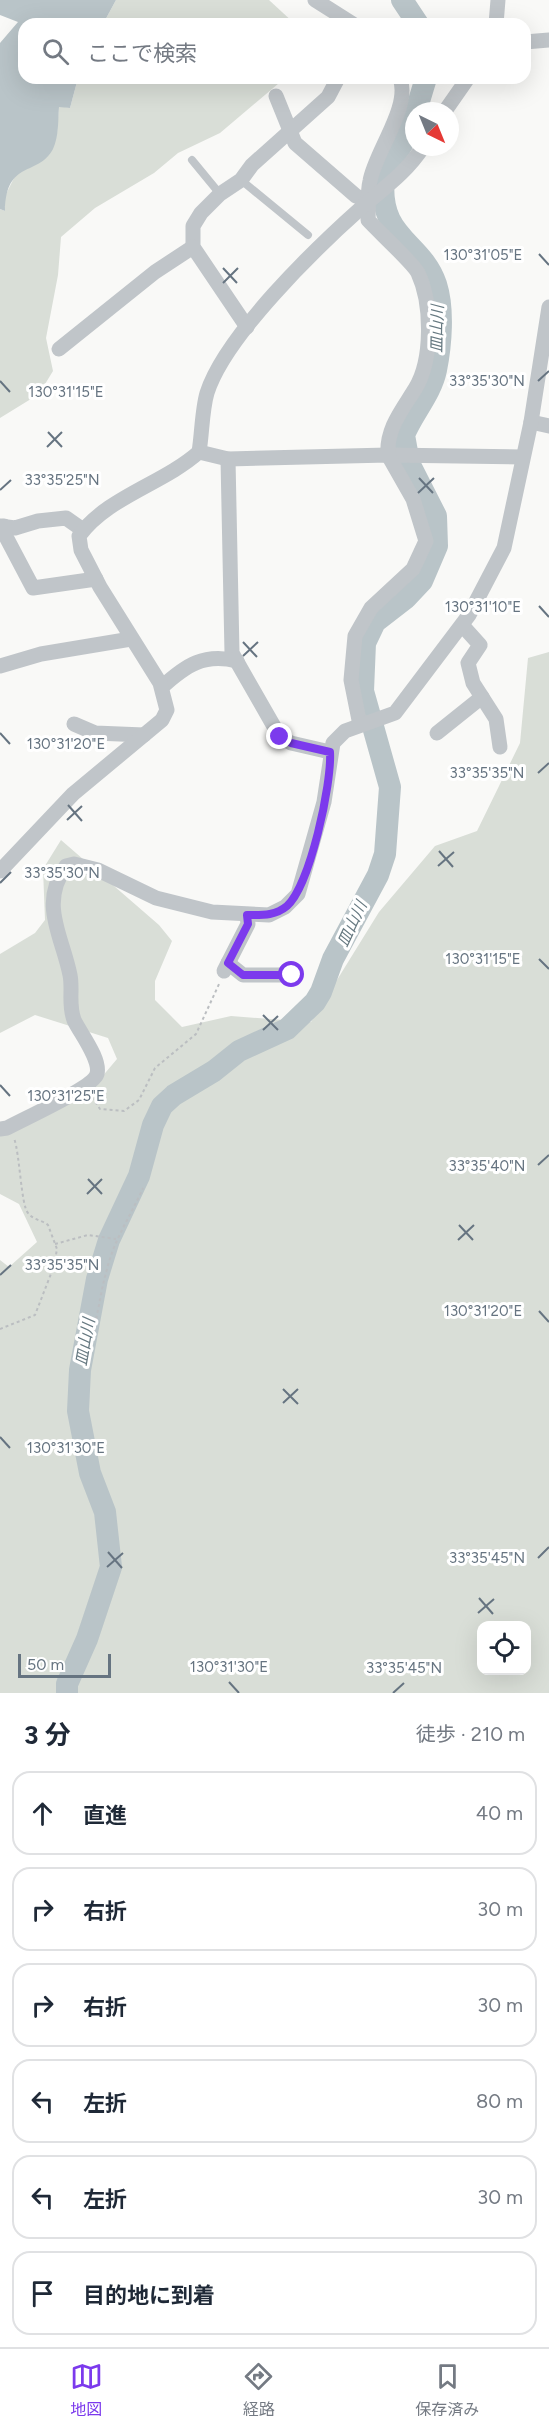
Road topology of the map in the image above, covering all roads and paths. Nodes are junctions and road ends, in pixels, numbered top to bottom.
1 (315, 0) edge
2 (498, 0) edge
3 (344, 18) edge
4 (496, 18) edge
5 (549, 40) edge
6 (531, 42) edge
7 (335, 84) edge
8 (402, 84) edge
9 (464, 84) edge
10 (276, 96) dead end
11 (451, 102) edge
12 (289, 132) junction
13 (417, 156) edge
14 (192, 160) dead end
15 (241, 180) junction
16 (220, 194) junction
17 (369, 201) junction
18 (308, 235) dead end
19 (193, 247) junction
20 (549, 307) edge
21 (247, 327) junction
22 (59, 349) dead end
23 (531, 422) junction
24 (549, 426) edge
25 (199, 452) junction
26 (388, 455) junction
27 (522, 457) junction
28 (228, 459) junction
29 (2, 526) edge
30 (83, 530) junction
31 (96, 579) junction
32 (462, 626) junction
33 (131, 639) junction
34 (237, 661) junction
35 (0, 666) edge
36 (162, 687) junction
37 (482, 697) junction
38 (74, 724) dead end
39 (360, 725) junction
40 (437, 733) dead end
41 (144, 735) junction
42 (500, 747) dead end
43 (330, 752) junction
44 (0, 871) edge
45 (247, 915) junction
46 (226, 967) junction
47 (292, 975) dead end
48 (87, 1084) junction
49 (4, 1129) edge
50 (143, 1188) dead end
51 (117, 1239) junction
52 (55, 1244) junction
53 (0, 1329) edge
54 (90, 1342) dead end

1 - 3 street
2 - 4 street
5 - 6 street
7 - 12 street
8 - 17 street
9 - 11 street
10 - 12 street
12 - 15 street
12 - 17 street
13 - 17 street
14 - 16 lane
15 - 16 street
15 - 18 lane
16 - 19 street
17 - 21 street
17 - 26 street
19 - 21 street
19 - 22 street
20 - 23 street
21 - 25 street
23 - 24 street
23 - 27 street
25 - 28 street
25 - 30 street
26 - 27 street
26 - 28 street
26 - 39 street
27 - 32 street
28 - 34 street
29 - 30 street
29 - 31 street
30 - 31 street
31 - 33 street
32 - 37 street
32 - 39 street
33 - 35 street
33 - 36 street
34 - 36 street
34 - 43 street
36 - 41 street
37 - 40 street
37 - 42 street
38 - 41 street
39 - 43 street
41 - 44 street
43 - 45 street
45 - 46 street
45 - 48 street
46 - 47 street
46 - 48 path
48 - 49 street
49 - 52 path
50 - 51 path
51 - 52 path
51 - 54 path
52 - 53 path

